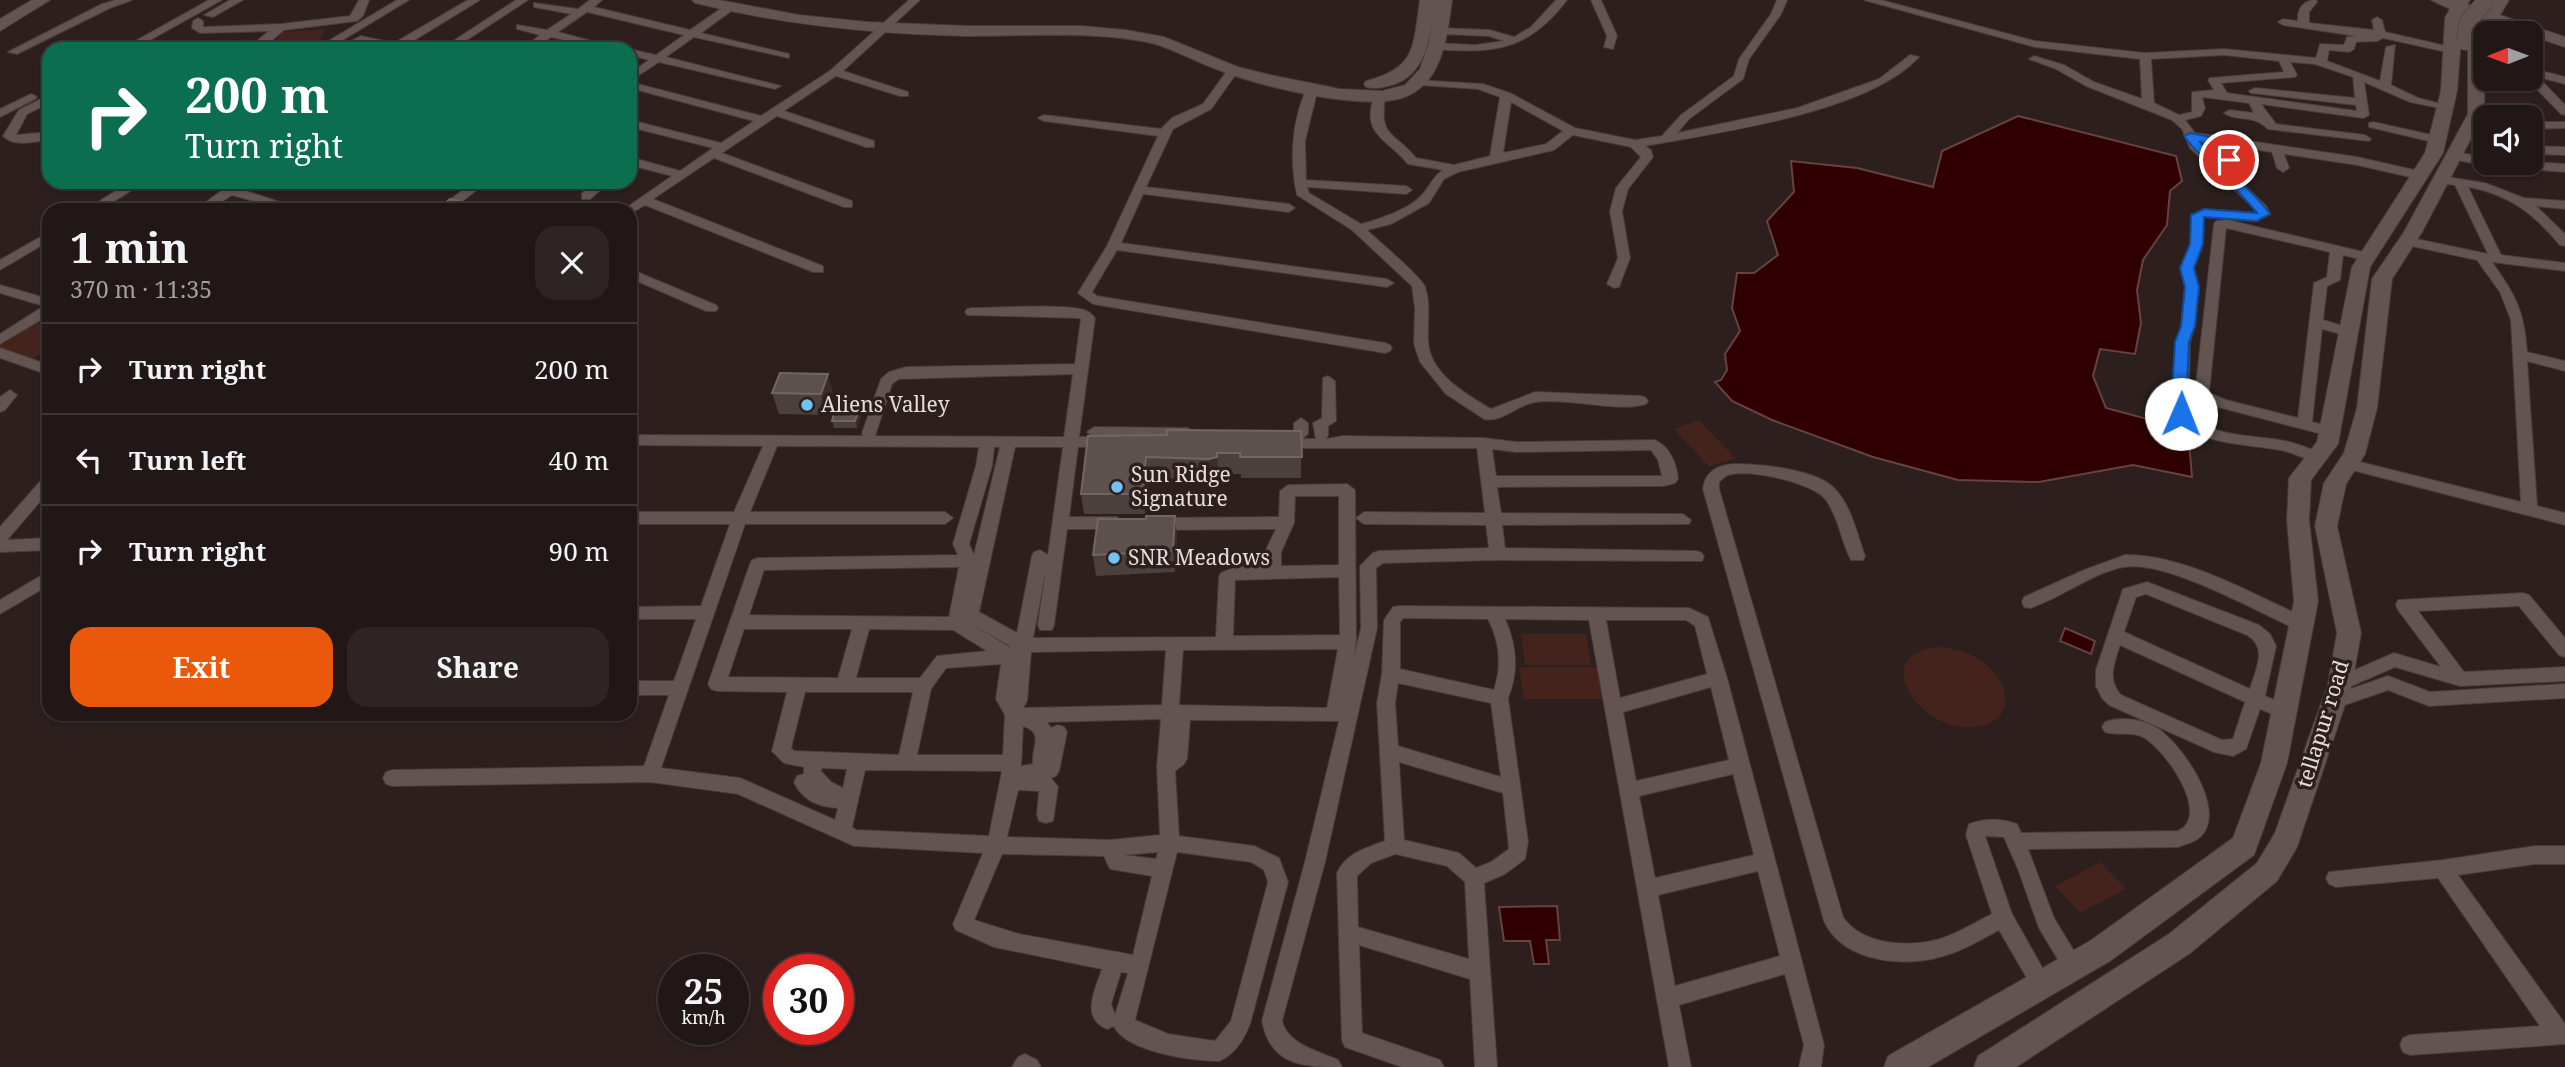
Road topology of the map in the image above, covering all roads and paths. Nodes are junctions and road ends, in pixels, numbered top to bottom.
1 (25, 0) edge
2 (43, 0) edge
3 (127, 0) edge
4 (217, 0) edge
5 (238, 0) edge
6 (364, 0) edge
7 (404, 0) edge
8 (523, 0) edge
9 (597, 0) edge
10 (700, 0) edge
11 (915, 0) edge
12 (1427, 0) edge
13 (1444, 0) edge
14 (1562, 0) edge
15 (1596, 0) edge
16 (1783, 0) edge
17 (1869, 0) edge
18 (2440, 0) edge
19 (2312, 2) dead end
20 (2463, 2) edge
21 (734, 4) edge
22 (538, 5) dead end
23 (2493, 6) edge
24 (475, 7) edge
25 (582, 10) junction
26 (0, 15) edge
27 (2377, 20) dead end
28 (198, 22) junction
29 (2283, 22) dead end
30 (889, 24) junction
31 (2304, 25) junction
32 (0, 26) edge
33 (281, 27) junction
34 (521, 27) dead end
35 (2565, 32) edge
36 (549, 34) junction
37 (692, 34) junction
38 (2380, 34) junction
39 (1438, 38) junction
40 (1517, 41) junction
41 (139, 42) edge
42 (161, 42) edge
43 (267, 42) edge
44 (332, 42) edge
45 (355, 42) edge
46 (374, 42) edge
47 (411, 42) edge
48 (451, 42) edge
49 (537, 42) edge
50 (585, 42) edge
51 (2565, 42) edge
52 (1609, 47) dead end
53 (2391, 47) dead end
54 (13, 52) dead end
55 (2469, 52) edge
56 (637, 54) edge
57 (785, 56) dead end
58 (2145, 56) junction
59 (1914, 57) dead end
60 (2283, 58) junction
61 (658, 59) junction
62 (2034, 59) dead end
63 (2321, 62) junction
64 (1228, 68) junction
65 (835, 72) junction
66 (637, 73) edge
67 (2358, 75) junction
68 (2543, 76) edge
69 (2565, 81) edge
70 (1420, 82) junction
71 (775, 86) dead end
72 (637, 87) edge
73 (2385, 87) junction
74 (1312, 88) junction
75 (2543, 88) edge
76 (2232, 90) dead end
77 (42, 92) edge
78 (904, 94) dead end
79 (1506, 95) junction
80 (2218, 95) junction
81 (1379, 97) junction
82 (42, 102) edge
83 (2254, 102) junction
84 (2360, 102) junction
85 (2148, 104) junction
86 (2475, 105) edge
87 (2445, 108) junction
88 (776, 112) junction
89 (2230, 113) dead end
90 (2565, 113) edge
91 (0, 114) edge
92 (2262, 117) junction
93 (1044, 118) dead end
94 (2177, 119) junction
95 (763, 120) junction
96 (637, 125) edge
97 (2373, 125) dead end
98 (2565, 125) edge
99 (2543, 126) edge
100 (1572, 131) junction
101 (2473, 131) edge
102 (1166, 133) junction
103 (2190, 136) junction
104 (42, 137) edge
105 (1667, 138) junction
106 (2365, 139) dead end
107 (2437, 139) junction
108 (2217, 142) junction
109 (870, 144) dead end
110 (1635, 144) junction
111 (2277, 149) junction
112 (2543, 150) edge
113 (718, 151) junction
114 (2565, 151) edge
115 (2454, 156) junction
116 (1496, 158) junction
117 (2473, 160) edge
118 (1412, 161) junction
119 (637, 163) edge
120 (2543, 166) edge
121 (2283, 168) dead end
122 (2565, 168) edge
123 (1454, 169) junction
124 (2239, 170) dead end
125 (682, 175) junction
126 (2489, 175) edge
127 (2440, 179) junction
128 (1300, 183) junction
129 (2493, 188) junction
130 (127, 189) edge
131 (224, 189) edge
132 (233, 189) edge
133 (479, 189) edge
134 (595, 189) edge
135 (1141, 190) junction
136 (1406, 190) junction
137 (230, 191) junction
138 (586, 196) dead end
139 (644, 200) junction
140 (2524, 201) junction
141 (103, 203) edge
142 (212, 203) edge
143 (273, 203) edge
144 (462, 203) edge
145 (848, 204) dead end
146 (637, 205) edge
147 (2565, 205) edge
148 (1410, 207) junction
149 (1289, 208) dead end
150 (2548, 222) junction
151 (2565, 223) edge
152 (1359, 229) junction
153 (42, 240) edge
154 (2407, 241) junction
155 (2565, 242) edge
156 (1113, 246) junction
157 (2350, 252) junction
158 (2488, 257) junction
159 (0, 265) edge
160 (2565, 267) edge
161 (818, 269) dead end
162 (637, 278) edge
163 (1387, 283) dead end
164 (1614, 284) dead end
165 (0, 289) edge
166 (42, 301) edge
167 (711, 308) dead end
168 (972, 312) dead end
169 (42, 313) edge
170 (2317, 323) junction
171 (2348, 332) junction
172 (0, 340) edge
173 (1385, 348) dead end
174 (0, 353) edge
175 (2520, 355) junction
176 (2565, 366) edge
177 (42, 368) edge
178 (1082, 369) junction
179 (1328, 381) dead end
180 (2338, 388) junction
181 (10, 395) dead end
182 (2368, 398) junction
183 (1641, 401) dead end
184 (0, 407) edge
185 (2304, 425) junction
186 (2329, 431) junction
187 (637, 432) edge
188 (869, 433) junction
189 (1321, 435) junction
190 (1072, 437) junction
191 (1206, 438) edge
192 (637, 440) edge
193 (772, 440) junction
194 (1009, 440) junction
195 (987, 441) junction
196 (1343, 441) junction
197 (1484, 443) junction
198 (2316, 457) junction
199 (2348, 464) junction
200 (1490, 482) junction
201 (42, 489) edge
202 (2529, 509) junction
203 (637, 518) edge
204 (944, 518) dead end
205 (1364, 518) dead end
206 (740, 519) junction
207 (1493, 519) junction
208 (2565, 519) edge
209 (1683, 520) dead end
210 (1060, 523) junction
211 (1286, 523) junction
212 (0, 537) edge
213 (42, 544) edge
214 (0, 546) edge
215 (1498, 554) junction
216 (1040, 556) dead end
217 (1857, 556) dead end
218 (1696, 557) dead end
219 (975, 561) junction
220 (1348, 571) junction
221 (1273, 572) junction
222 (42, 582) edge
223 (2030, 602) dead end
224 (0, 608) edge
225 (705, 612) junction
226 (1492, 612) junction
227 (637, 613) edge
228 (1596, 613) junction
229 (963, 620) junction
230 (737, 622) junction
231 (862, 622) junction
232 (2302, 624) junction
233 (1046, 625) dead end
234 (2115, 635) junction
235 (1224, 642) junction
236 (1348, 642) junction
237 (1175, 643) junction
238 (1016, 650) junction
239 (2565, 650) edge
240 (1391, 674) junction
241 (2565, 674) edge
242 (1718, 678) junction
243 (2459, 679) junction
244 (798, 684) junction
245 (845, 685) junction
246 (923, 685) junction
247 (637, 688) edge
248 (678, 688) junction
249 (2565, 691) edge
250 (2336, 693) junction
251 (1499, 698) junction
252 (2255, 699) junction
253 (1614, 707) junction
254 (1013, 712) junction
255 (2284, 712) junction
256 (1176, 717) junction
257 (2111, 727) dead end
258 (1058, 732) dead end
259 (1389, 751) junction
260 (815, 759) junction
261 (1041, 761) dead end
262 (858, 762) junction
263 (906, 762) junction
264 (1740, 765) junction
265 (1012, 772) junction
266 (650, 774) junction
267 (392, 778) dead end
268 (803, 782) dead end
269 (1512, 788) junction
270 (1630, 790) junction
271 (842, 795) junction
272 (1045, 815) dead end
273 (843, 832) junction
274 (2017, 841) junction
275 (1170, 843) junction
276 (996, 845) junction
277 (1395, 846) junction
278 (1110, 848) junction
279 (2565, 855) edge
280 (1765, 861) junction
281 (1164, 869) junction
282 (2443, 869) junction
283 (1474, 878) junction
284 (2336, 878) dead end
285 (1648, 888) junction
286 (2003, 918) junction
287 (1349, 933) junction
288 (1114, 961) junction
289 (1792, 962) junction
290 (1140, 966) junction
291 (2073, 966) junction
292 (1480, 972) junction
293 (2042, 985) junction
294 (1668, 998) junction
295 (1107, 1019) dead end
296 (2562, 1034) edge
297 (2410, 1045) dead end
298 (1023, 1067) edge
299 (1030, 1067) edge
300 (1331, 1067) edge
301 (1433, 1067) edge
302 (1486, 1067) edge
303 (1680, 1067) edge
304 (1810, 1067) edge
305 (1899, 1067) edge
306 (1989, 1067) edge

1 - 26 street
2 - 32 street
3 - 54 street
4 - 41 street
5 - 28 street
6 - 33 street
7 - 44 street
8 - 24 street
9 - 25 street
10 - 21 street
11 - 30 street
12 - 30 street
13 - 39 street
14 - 40 street
15 - 52 street
16 - 105 street
17 - 58 street
18 - 20 street
19 - 31 street
20 - 23 street
20 - 55 street
21 - 30 street
21 - 37 street
22 - 25 street
23 - 35 street
23 - 51 street
23 - 55 street, tellapur road
24 - 47 street
24 - 48 street
25 - 36 street
25 - 37 street
27 - 38 street
28 - 33 street
28 - 42 street
29 - 31 street
30 - 64 street
30 - 65 street
31 - 38 street
33 - 43 street
34 - 36 street
36 - 49 street
36 - 50 street
37 - 57 street
37 - 61 street
38 - 55 street
38 - 63 street
39 - 40 street
39 - 40 street
39 - 70 street
45 - 46 street
53 - 73 street
55 - 86 street, tellapur road
55 - 87 street
55 - 115 street
56 - 61 street
58 - 60 street
58 - 85 street
59 - 105 street
60 - 63 street
60 - 80 street
61 - 66 street
61 - 71 street
62 - 85 street
63 - 67 street
64 - 74 street
64 - 102 street
65 - 78 street
65 - 88 street
67 - 73 street
67 - 84 street
68 - 69 street
70 - 79 street
70 - 81 street
72 - 95 street
73 - 87 street
74 - 81 street
74 - 128 street
75 - 90 street
76 - 84 street
77 - 91 street
79 - 100 street
79 - 116 street
80 - 83 street
80 - 94 street
81 - 118 street
82 - 104 street
83 - 84 street
83 - 92 street
85 - 94 street
87 - 107 street
88 - 95 street
88 - 109 street
89 - 92 street
92 - 106 street
93 - 102 street
94 - 103 street
95 - 113 street
96 - 113 street
97 - 107 street
98 - 99 street
100 - 110 street
100 - 116 street
101 - 115 street, tellapur road
102 - 135 street
103 - 108 street
103 - 198 street
105 - 110 street
107 - 127 street
108 - 111 street
108 - 124 street
110 - 164 street
111 - 121 street
111 - 127 street
112 - 114 street
113 - 125 street
113 - 145 street
115 - 117 street
115 - 127 street, tellapur road
116 - 123 street
118 - 123 street
118 - 136 street
119 - 125 street
120 - 122 street
123 - 148 street
125 - 139 street
126 - 129 street
127 - 129 street
127 - 154 street, tellapur road
127 - 157 street
127 - 158 street
128 - 136 street
128 - 152 street
129 - 140 street
130 - 141 street
131 - 137 street
132 - 137 street
133 - 144 street
134 - 138 street
135 - 149 street
135 - 156 street
136 - 148 street
137 - 142 street
137 - 143 street
139 - 146 street
139 - 161 street
140 - 147 street
140 - 150 street
148 - 152 street
150 - 151 street
150 - 155 street
152 - 183 street
153 - 159 street
154 - 158 street
154 - 182 street, tellapur road
156 - 163 street
156 - 173 street
157 - 170 street
157 - 171 street
157 - 185 street
158 - 160 street
158 - 175 street
162 - 167 street
165 - 166 street
168 - 178 street
169 - 172 street
170 - 171 street
170 - 185 street
171 - 180 street
174 - 177 street
175 - 176 street
175 - 202 street
178 - 188 street
178 - 190 street
179 - 189 street
180 - 182 street
180 - 186 street
181 - 184 street
182 - 199 street, tellapur road
185 - 186 street
186 - 198 street
187 - 188 street
188 - 190 street
189 - 196 street
189 - 196 street
190 - 191 street
190 - 194 street
190 - 210 street
192 - 193 street
193 - 195 street
193 - 206 street
194 - 195 street
194 - 219 street
195 - 219 street
196 - 197 street
197 - 200 street
197 - 200 street
198 - 232 street
199 - 202 street
199 - 250 street, tellapur road
200 - 207 street
201 - 212 street
202 - 208 street
203 - 206 street
204 - 206 street
205 - 207 street
206 - 225 street
207 - 209 street
207 - 215 street
210 - 211 street
210 - 233 street
211 - 220 street
211 - 221 street
213 - 214 street
215 - 218 street
215 - 300 street
216 - 238 street
217 - 286 street
219 - 229 street
219 - 230 street
220 - 221 street
220 - 236 street
221 - 235 street
222 - 224 street
223 - 232 street
225 - 227 street
225 - 248 street
226 - 228 street
226 - 240 street
226 - 251 street
228 - 242 street
228 - 253 street
229 - 231 street
229 - 238 street
230 - 231 street
230 - 244 street
231 - 245 street
232 - 255 street
234 - 252 street
234 - 252 street
234 - 252 street
235 - 236 street
235 - 237 street
236 - 256 street
237 - 238 street
237 - 256 street
238 - 246 street
238 - 254 street
239 - 243 street
240 - 251 street
240 - 259 street
241 - 243 street
242 - 253 street
242 - 264 street
243 - 250 street
244 - 245 street
244 - 260 street
245 - 246 street
246 - 263 street
247 - 248 street
248 - 266 street
249 - 250 street
250 - 306 street, tellapur road
251 - 269 street
252 - 255 street
253 - 270 street
254 - 256 street
254 - 261 street
254 - 265 street
255 - 291 street
256 - 275 street
257 - 274 street
258 - 265 street
259 - 269 street
259 - 277 street
260 - 262 street
260 - 271 street
262 - 263 street
262 - 271 street
263 - 265 street
264 - 270 street
264 - 280 street
265 - 272 street
265 - 276 street
266 - 267 street
266 - 273 street
268 - 271 street
269 - 283 street
270 - 285 street
271 - 273 street
273 - 276 street
274 - 286 street
274 - 291 street
275 - 278 street
275 - 281 street
275 - 290 street
276 - 278 street
276 - 288 street
277 - 283 street
277 - 287 street
278 - 281 street
279 - 282 street
280 - 285 street
280 - 289 street
281 - 290 street
282 - 284 street
282 - 296 street
283 - 292 street
285 - 294 street
286 - 293 street
287 - 292 street
287 - 301 street
288 - 290 street
288 - 295 street
289 - 294 street
289 - 304 street
291 - 293 street
292 - 302 street
293 - 305 street
294 - 303 street
296 - 297 street
298 - 299 street

